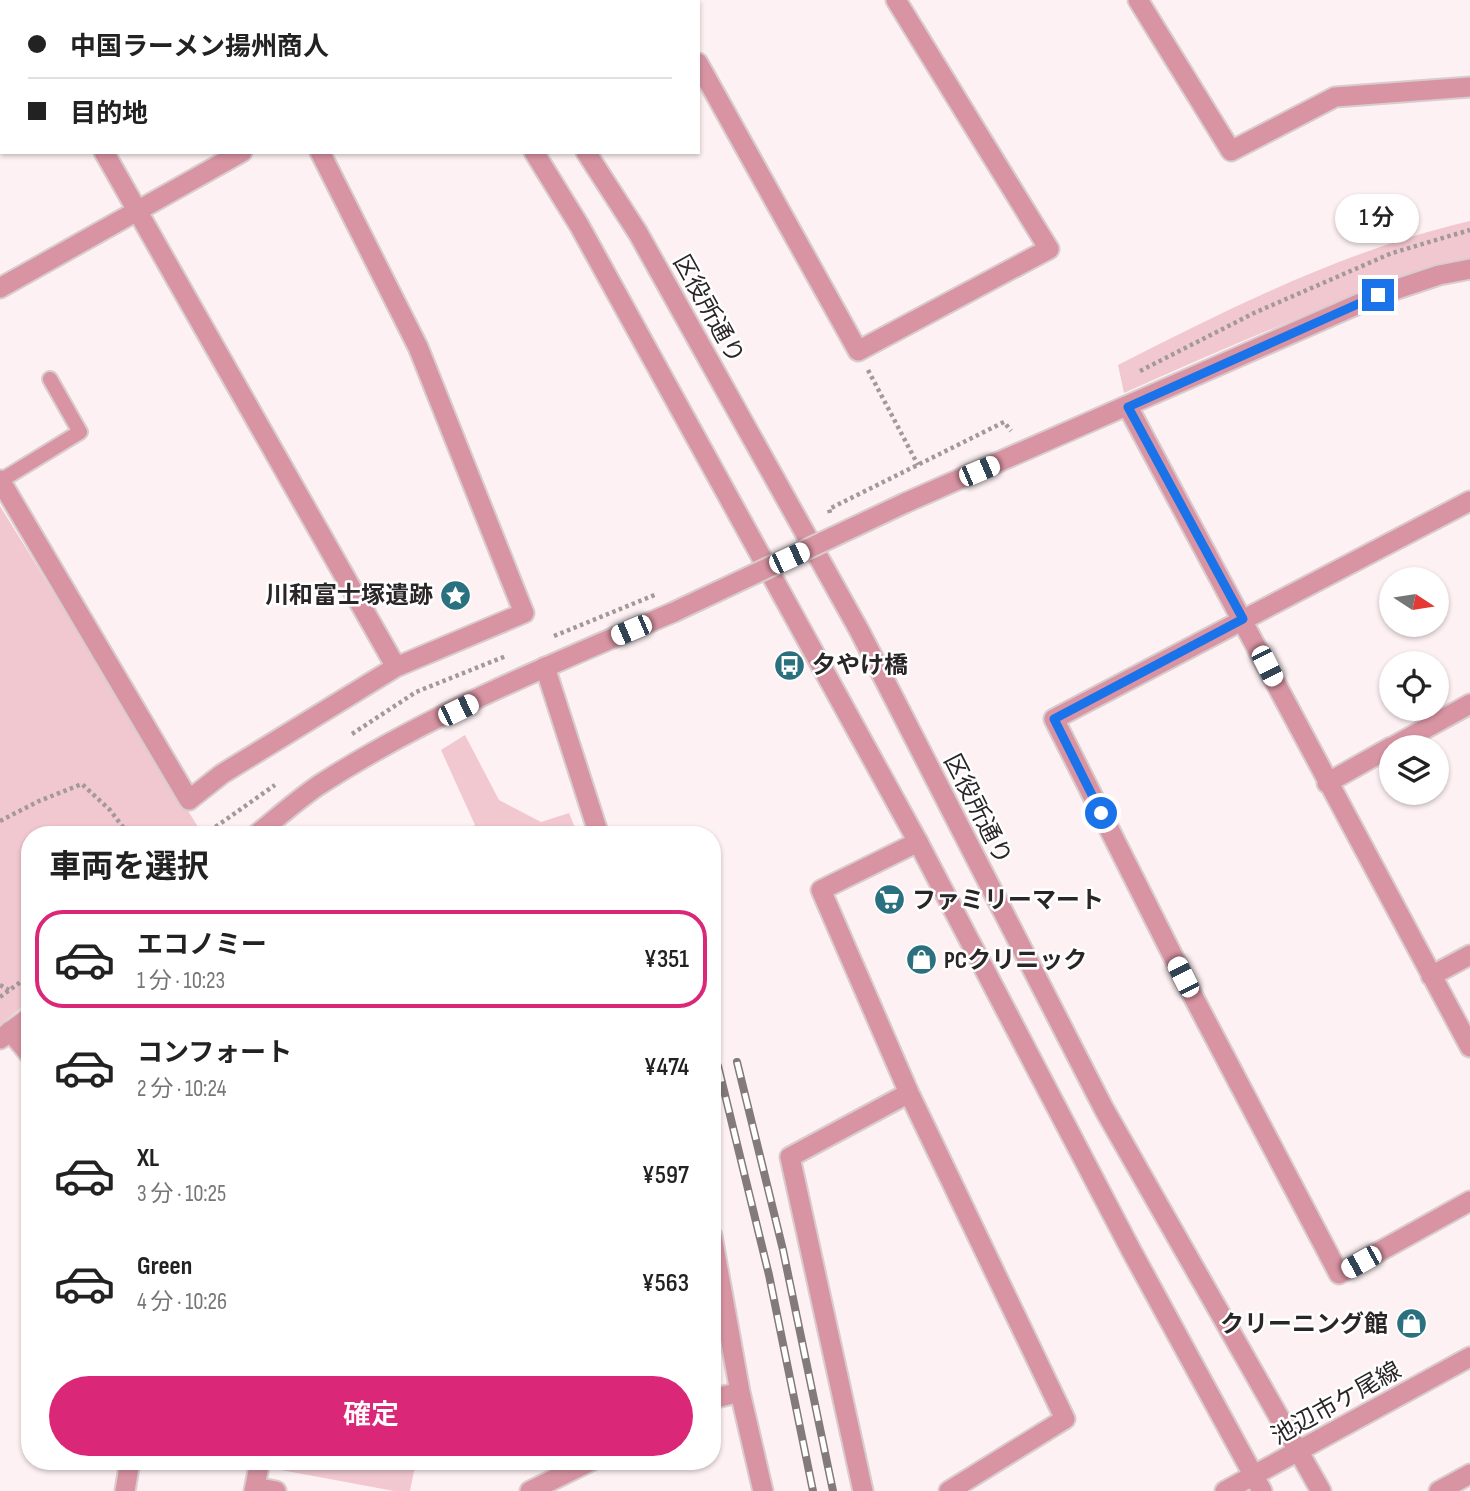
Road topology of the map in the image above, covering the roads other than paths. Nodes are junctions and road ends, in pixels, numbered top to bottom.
1 (896, 0) edge
2 (1138, 0) edge
3 (700, 66) edge
4 (1470, 87) edge
5 (105, 154) edge
6 (238, 154) edge
7 (321, 154) edge
8 (535, 154) edge
9 (587, 154) edge
10 (138, 211) junction
11 (1470, 269) edge
12 (0, 288) edge
13 (50, 379) dead end
14 (1128, 407) junction
15 (0, 480) edge
16 (1470, 501) edge
17 (1243, 619) junction
18 (396, 667) junction
19 (545, 667) junction
20 (1470, 704) edge
21 (1413, 735) edge
22 (1379, 754) edge
23 (1327, 783) junction
24 (267, 826) edge
25 (596, 826) edge
26 (918, 842) junction
27 (1470, 955) edge
28 (1431, 976) junction
29 (21, 1023) edge
30 (5, 1035) edge
31 (1470, 1047) edge
32 (21, 1048) edge
33 (909, 1093) junction
34 (1470, 1201) edge
35 (721, 1286) edge
36 (1470, 1357) edge
37 (740, 1392) junction
38 (721, 1397) edge
39 (1300, 1451) junction
40 (128, 1470) edge
41 (258, 1470) edge
42 (573, 1470) edge
43 (1470, 1474) edge
44 (1258, 1483) edge
45 (255, 1489) edge
46 (125, 1491) edge
47 (276, 1491) edge
48 (530, 1491) edge
49 (763, 1491) edge
50 (863, 1491) edge
51 (949, 1491) edge
52 (1225, 1491) edge
53 (1321, 1491) edge
54 (1439, 1491) edge

1 - 3 street
2 - 4 street
5 - 10 street
6 - 10 street
7 - 18 street
8 - 26 street
9 - 39 street, 区役所通り
10 - 12 street
10 - 18 street
11 - 14 street
13 - 15 lane
14 - 17 street
14 - 19 street, bridge
15 - 18 street
16 - 17 street
17 - 23 street
17 - 34 street
19 - 24 street
19 - 25 street
20 - 21 street
22 - 23 street
23 - 28 street
26 - 33 street
26 - 44 street
27 - 28 street
28 - 31 street
29 - 30 street
30 - 32 street
33 - 50 street
33 - 51 street
35 - 37 street
36 - 39 street, 池辺市ケ尾線
37 - 38 street
37 - 49 street
39 - 44 street, 池辺市ケ尾線
39 - 53 street, 区役所通り
40 - 46 street
41 - 45 street
42 - 48 street
43 - 54 street
44 - 52 street, 池辺市ケ尾線
45 - 47 street

